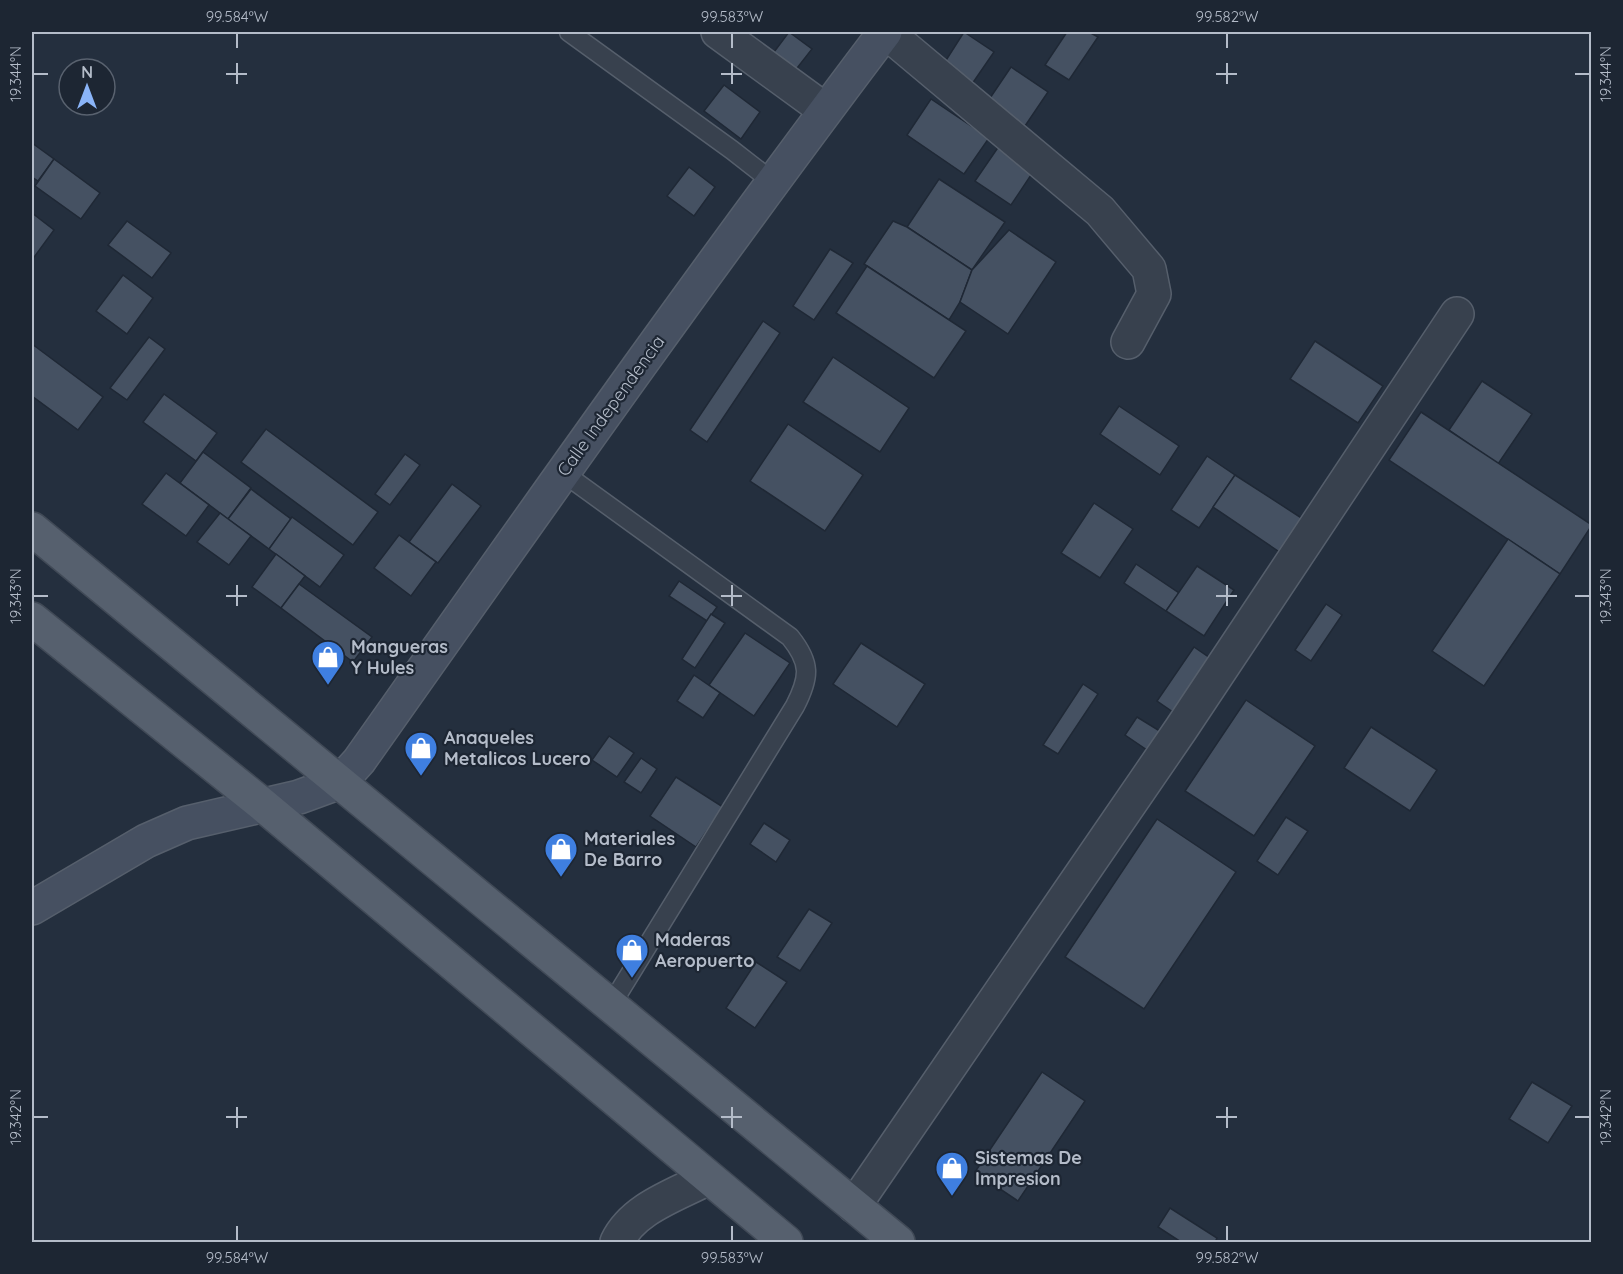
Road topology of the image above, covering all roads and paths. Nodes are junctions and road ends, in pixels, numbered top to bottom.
1 (569, 32) edge
2 (718, 32) edge
3 (885, 32) edge
4 (825, 110) junction
5 (773, 182) junction
6 (1457, 314) dead end
7 (1128, 342) dead end
8 (562, 472) junction
9 (32, 529) edge
10 (32, 619) edge
11 (340, 782) junction
12 (263, 805) junction
13 (32, 908) edge
14 (611, 1005) junction
15 (708, 1178) junction
16 (854, 1206) junction
17 (617, 1242) edge
18 (786, 1242) edge
19 (898, 1242) edge

1 - 5 lane
2 - 4 street
3 - 4 street, Calle Independencia
3 - 7 street
4 - 5 street, Calle Independencia
5 - 8 street, Calle Independencia
6 - 16 street
8 - 11 street, Calle Independencia
8 - 14 lane
9 - 11 main road
10 - 12 main road
11 - 12 street
11 - 14 main road
12 - 13 street
12 - 15 main road
14 - 16 main road
15 - 17 street
15 - 18 main road
16 - 19 main road

